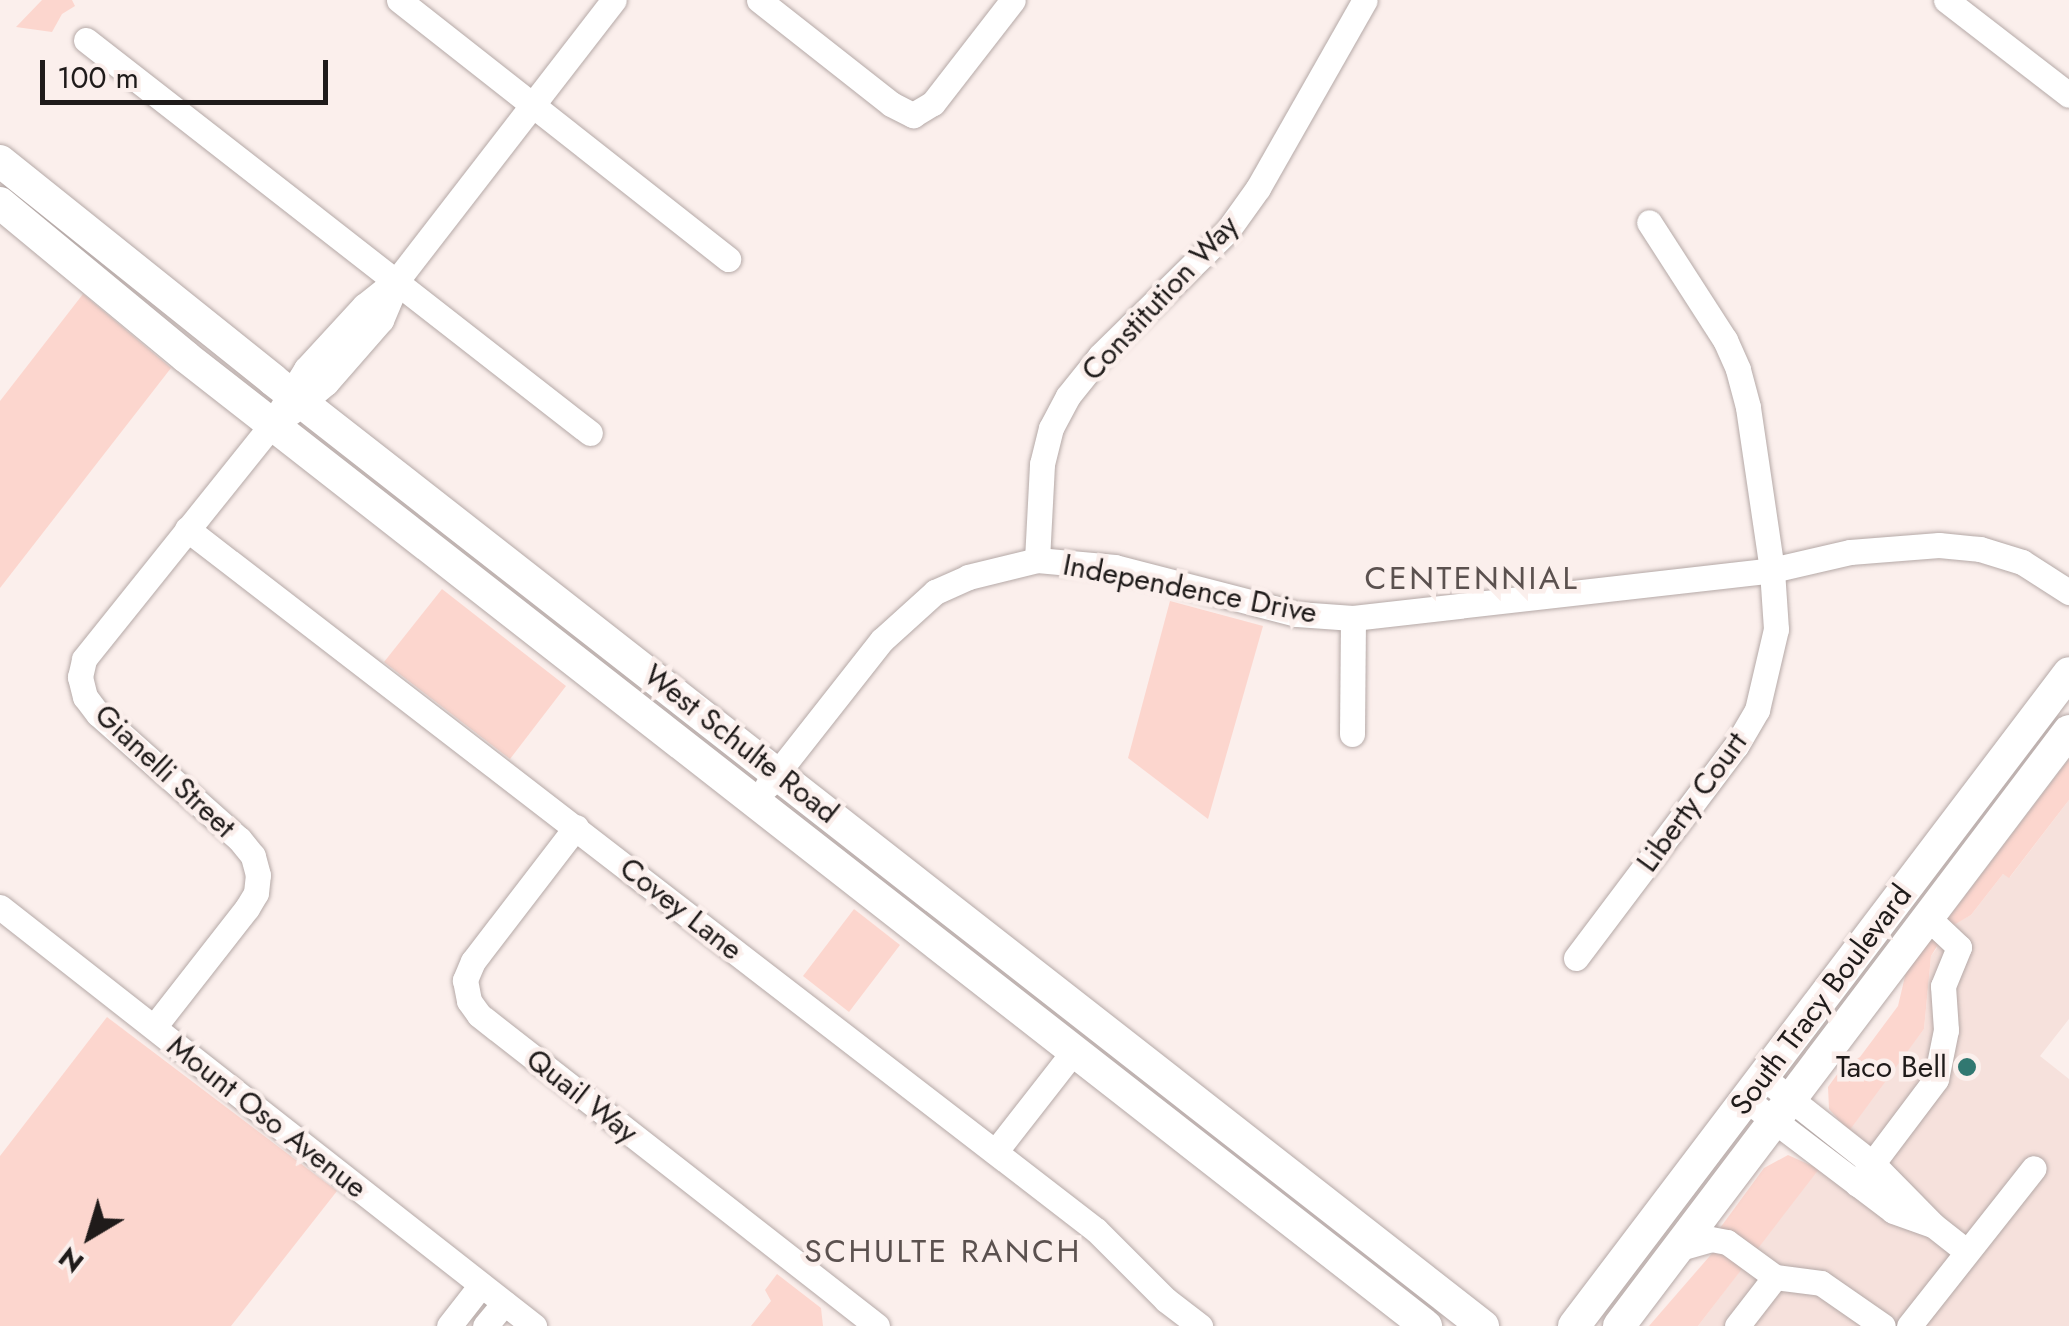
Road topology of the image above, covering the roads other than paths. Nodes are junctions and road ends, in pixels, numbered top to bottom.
1 (399, 0) edge
2 (614, 0) edge
3 (759, 0) edge
4 (1013, 0) edge
5 (1366, 0) edge
6 (1946, 0) edge
7 (86, 40) dead end
8 (2069, 95) edge
9 (533, 106) junction
10 (0, 161) edge
11 (0, 203) edge
12 (1649, 222) dead end
13 (728, 258) dead end
14 (398, 280) junction
15 (297, 398) junction
16 (272, 424) junction
17 (590, 432) dead end
18 (187, 528) junction
19 (1037, 560) junction
20 (1772, 570) junction
21 (2069, 592) edge
22 (1353, 618) junction
23 (2069, 673) edge
24 (2069, 731) edge
25 (1352, 734) dead end
26 (778, 773) junction
27 (756, 801) junction
28 (576, 827) junction
29 (0, 907) edge
30 (1927, 917) junction
31 (1576, 958) dead end
32 (154, 1027) junction
33 (1072, 1052) junction
34 (1756, 1089) junction
35 (1784, 1111) junction
36 (995, 1152) junction
37 (2034, 1168) dead end
38 (1865, 1174) junction
39 (1680, 1248) junction
40 (1966, 1251) junction
41 (1775, 1278) junction
42 (481, 1284) junction
43 (504, 1302) junction
44 (868, 1323) edge
45 (1869, 1323) edge
46 (449, 1326) edge
47 (485, 1326) edge
48 (534, 1326) edge
49 (1200, 1326) edge
50 (1426, 1326) edge
51 (1483, 1326) edge
52 (1574, 1326) edge
53 (1619, 1326) edge
54 (1738, 1326) edge
55 (1909, 1326) edge

1 - 9 street
2 - 9 street, Gianelli Street
3 - 4 street
5 - 19 street, Constitution Way
6 - 8 street
7 - 14 street
9 - 13 street
9 - 14 street, Gianelli Street
10 - 15 main road, West Schulte Road
11 - 16 main road, West Schulte Road
12 - 20 street, Liberty Court
14 - 15 street, Gianelli Street
14 - 17 street
15 - 16 street, Gianelli Street
15 - 26 main road, West Schulte Road
16 - 18 street, Gianelli Street
16 - 27 main road, West Schulte Road
18 - 28 street, Covey Lane
18 - 32 street, Gianelli Street
19 - 22 street, Independence Drive
19 - 26 street, Independence Drive
20 - 21 street, Independence Drive
20 - 22 street, Independence Drive
20 - 31 street, Liberty Court
22 - 25 street
23 - 34 main road, South Tracy Boulevard
24 - 30 main road, South Tracy Boulevard
26 - 27 street, Independence Drive
26 - 51 main road, West Schulte Road
27 - 33 main road, West Schulte Road
28 - 36 street, Covey Lane
28 - 44 street, Quail Way
29 - 32 street, Mount Oso Avenue
30 - 35 main road, South Tracy Boulevard
30 - 38 street
32 - 42 street, Mount Oso Avenue
33 - 36 street
33 - 50 main road, West Schulte Road
34 - 35 street
34 - 52 main road, South Tracy Boulevard
35 - 38 street
35 - 39 main road, South Tracy Boulevard
36 - 49 street, Covey Lane
37 - 40 street
38 - 40 street
39 - 41 street
39 - 53 main road, South Tracy Boulevard
40 - 55 street
41 - 45 street
41 - 54 street
42 - 43 street, Mount Oso Avenue
42 - 46 street
43 - 47 street
43 - 48 street, Mount Oso Avenue

